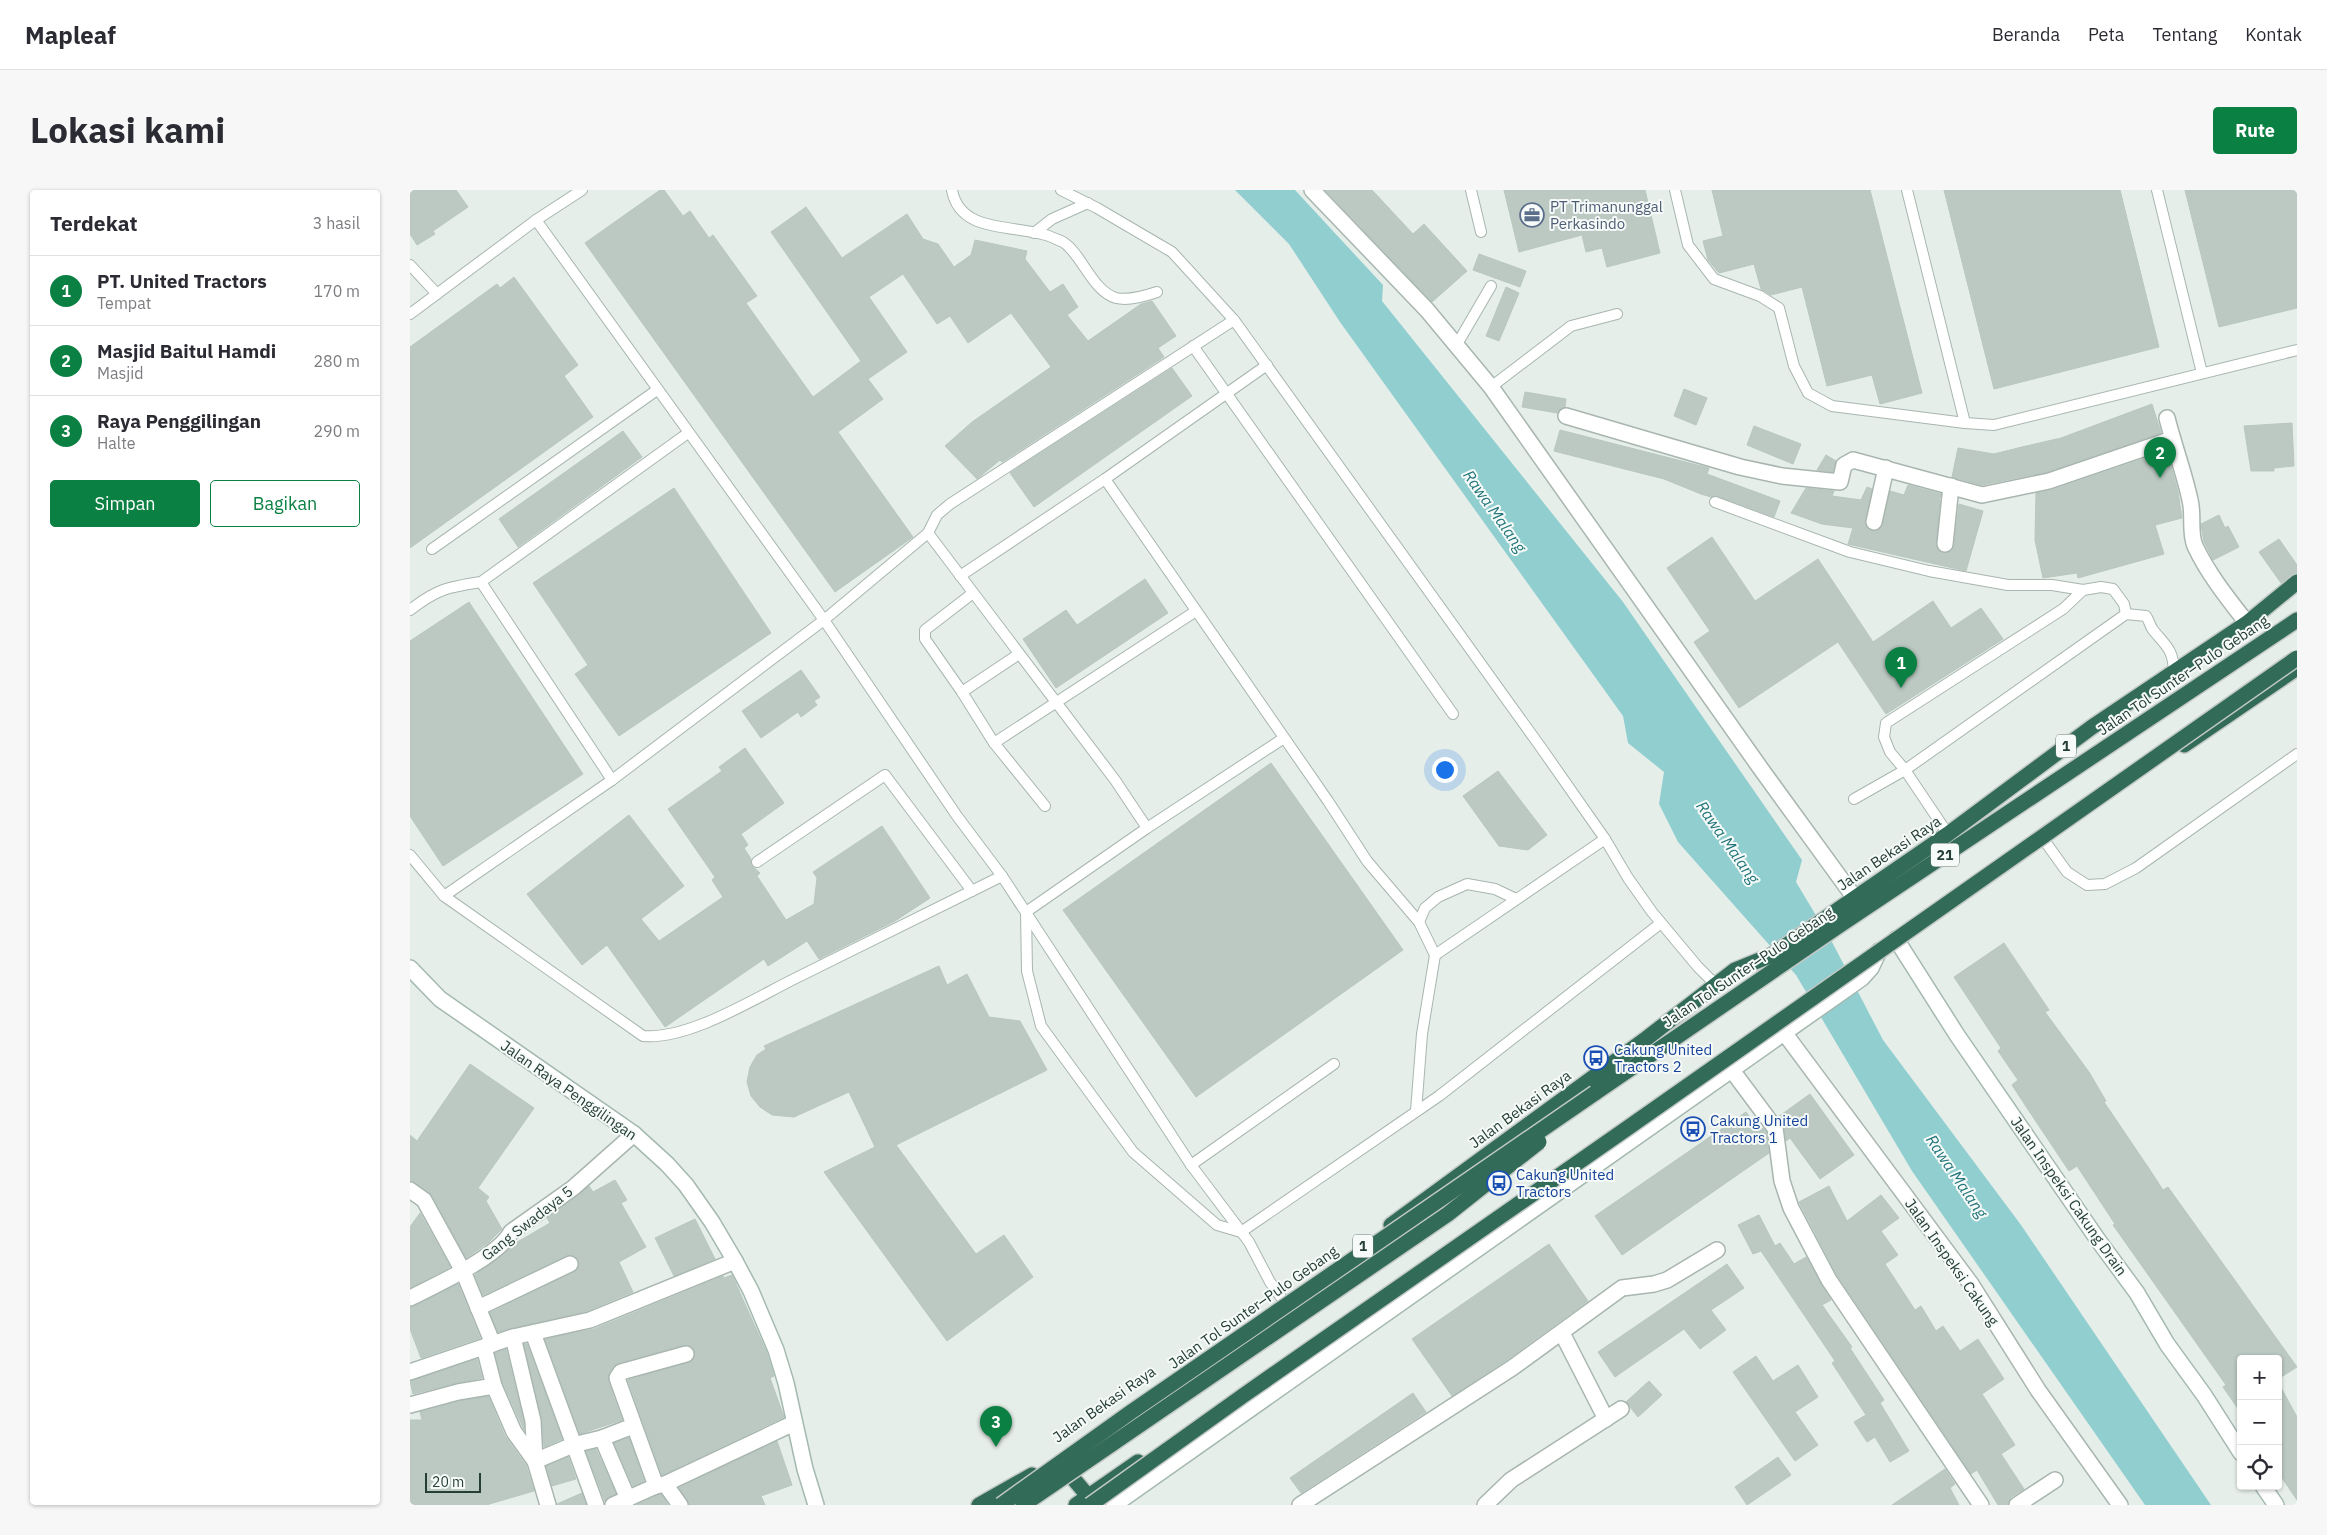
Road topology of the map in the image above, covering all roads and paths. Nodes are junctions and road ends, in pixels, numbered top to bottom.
1 (582, 190) edge
2 (952, 190) edge
3 (1061, 190) edge
4 (1312, 190) edge
5 (1471, 190) edge
6 (1675, 190) edge
7 (1907, 190) edge
8 (2157, 190) edge
9 (1088, 203) junction
10 (536, 220) junction
11 (1481, 232) dead end
12 (1034, 233) junction
13 (410, 265) edge
14 (1491, 286) dead end
15 (1157, 292) dead end
16 (437, 294) junction
17 (410, 314) edge
18 (1618, 314) dead end
19 (1234, 320) junction
20 (1193, 346) junction
21 (1456, 346) junction
22 (2297, 350) edge
23 (1267, 365) junction
24 (2202, 373) junction
25 (1491, 387) junction
26 (657, 390) junction
27 (1227, 393) junction
28 (1566, 416) dead end
29 (2167, 418) dead end
30 (1966, 424) junction
31 (688, 433) junction
32 (2172, 439) junction
33 (1886, 468) junction
34 (1105, 479) junction
35 (1952, 486) junction
36 (1715, 502) dead end
37 (1874, 522) dead end
38 (928, 533) junction
39 (1944, 544) dead end
40 (432, 549) dead end
41 (960, 576) junction
42 (481, 582) junction
43 (2297, 582) edge
44 (2083, 590) junction
45 (972, 593) junction
46 (410, 610) edge
47 (1196, 611) junction
48 (2126, 614) junction
49 (824, 620) junction
50 (2297, 620) edge
51 (2247, 623) junction
52 (1019, 654) junction
53 (2297, 658) edge
54 (2174, 664) junction
55 (2297, 668) edge
56 (962, 692) junction
57 (1058, 703) junction
58 (1453, 714) dead end
59 (1284, 738) junction
60 (994, 743) junction
61 (2297, 754) edge
62 (1905, 770) junction
63 (612, 780) junction
64 (1854, 799) dead end
65 (1044, 806) dead end
66 (1945, 827) junction
67 (1147, 828) junction
68 (1606, 839) junction
69 (2044, 840) junction
70 (410, 855) edge
71 (757, 862) dead end
72 (1002, 876) junction
73 (972, 891) junction
74 (444, 896) junction
75 (1854, 897) junction
76 (1516, 899) junction
77 (1026, 912) junction
78 (1418, 922) junction
79 (1661, 923) junction
80 (1896, 939) junction
81 (1435, 954) junction
82 (410, 968) edge
83 (1715, 984) junction
84 (1781, 1028) junction
85 (1334, 1064) dead end
86 (1732, 1069) junction
87 (1595, 1093) junction
88 (1416, 1111) junction
89 (634, 1134) junction
90 (1190, 1165) junction
91 (410, 1190) edge
92 (1241, 1232) junction
93 (1717, 1250) dead end
94 (735, 1261) junction
95 (570, 1264) dead end
96 (463, 1271) junction
97 (410, 1298) edge
98 (1283, 1300) junction
99 (478, 1308) junction
100 (533, 1333) junction
101 (1562, 1333) junction
102 (513, 1337) junction
103 (488, 1345) junction
104 (686, 1354) dead end
105 (410, 1372) edge
106 (494, 1386) junction
107 (410, 1405) edge
108 (1621, 1409) dead end
109 (1606, 1419) junction
110 (794, 1423) junction
111 (633, 1426) junction
112 (602, 1438) junction
113 (573, 1445) junction
114 (2237, 1447) edge
115 (1056, 1459) junction
116 (535, 1461) junction
117 (2054, 1480) dead end
118 (660, 1485) junction
119 (2266, 1490) edge
120 (628, 1499) junction
121 (1087, 1499) edge
122 (548, 1505) edge
123 (596, 1505) edge
124 (613, 1505) edge
125 (680, 1505) edge
126 (816, 1505) edge
127 (979, 1505) edge
128 (1001, 1505) edge
129 (1023, 1505) edge
130 (1108, 1505) edge
131 (1114, 1505) edge
132 (1300, 1505) edge
133 (1485, 1505) edge
134 (1981, 1505) edge
135 (2017, 1505) edge
136 (2120, 1505) edge
137 (2276, 1505) edge

1 - 10 lane
2 - 12 lane
3 - 9 lane
4 - 21 street
5 - 11 lane
6 - 30 lane
7 - 30 lane
8 - 24 lane
9 - 12 lane
9 - 19 lane
10 - 16 lane
10 - 26 lane
12 - 15 lane
13 - 16 lane
14 - 21 lane
16 - 17 lane
18 - 25 lane
19 - 20 lane
19 - 23 lane
20 - 27 lane
20 - 38 lane
21 - 25 street
22 - 24 lane
23 - 27 lane
23 - 68 lane
24 - 30 lane
25 - 75 street
26 - 31 lane
26 - 40 lane
27 - 34 lane
27 - 58 lane
28 - 33 street
29 - 32 street
31 - 42 lane
31 - 49 lane
32 - 35 street
32 - 51 street
33 - 35 street
33 - 37 street
34 - 41 lane
34 - 47 lane
35 - 39 street
36 - 44 lane
38 - 41 lane
38 - 49 lane
41 - 45 lane
42 - 46 lane
42 - 63 lane
43 - 51 highway, Jalan Bekasi Raya / 1
44 - 48 lane
44 - 62 lane
45 - 52 lane
45 - 56 lane
47 - 57 lane
47 - 59 lane
48 - 54 lane
48 - 62 lane
49 - 63 lane
49 - 72 lane
50 - 87 highway, Jalan Tol Sunter–Pulo Gebang / 21
51 - 54 highway, Jalan Bekasi Raya / 1
52 - 56 lane
52 - 57 lane
53 - 121 highway, bridge
54 - 66 highway, Jalan Bekasi Raya / 1
55 - 69 highway
56 - 60 lane
57 - 60 lane
57 - 67 lane
59 - 67 lane
59 - 78 lane
60 - 65 lane
61 - 69 lane
62 - 64 lane
62 - 66 lane
63 - 74 lane
66 - 75 highway, Jalan Bekasi Raya / 1
67 - 77 lane
68 - 76 lane
68 - 79 lane
69 - 80 highway
70 - 74 lane
71 - 73 lane
72 - 73 lane
72 - 77 lane
73 - 74 lane
75 - 83 highway, Jalan Bekasi Raya / 1
76 - 78 lane
76 - 81 lane
77 - 90 lane
77 - 92 lane
78 - 81 lane
79 - 83 lane
79 - 88 lane
80 - 84 highway, bridge
80 - 114 street, Jalan Inspeksi Cakung Drain
81 - 88 lane
82 - 89 street, Jalan Raya Penggilingan
83 - 98 highway, Jalan Bekasi Raya / 1
84 - 86 street
84 - 121 highway
84 - 136 street, Jalan Inspeksi Cakung
85 - 90 lane
86 - 131 street
86 - 134 street
87 - 128 highway, Jalan Tol Sunter–Pulo Gebang, bridge
87 - 129 highway, bridge
88 - 92 lane
89 - 94 street, Jalan Raya Penggilingan
89 - 96 street, Gang Swadaya 5
90 - 92 lane
91 - 96 street
92 - 98 lane
93 - 101 street
94 - 100 street
94 - 110 street, Jalan Raya Penggilingan
95 - 99 street
96 - 97 street, Gang Swadaya 5
96 - 99 street
98 - 115 highway, Jalan Bekasi Raya / 1
99 - 103 street
100 - 102 street
100 - 113 street
101 - 109 street
101 - 132 street
102 - 103 street
102 - 116 street
103 - 105 street
103 - 106 street
104 - 111 street
106 - 107 street
106 - 116 street
108 - 109 street
109 - 133 street
110 - 118 street
110 - 126 street, Jalan Raya Penggilingan
111 - 112 street
111 - 118 street
112 - 113 street
112 - 120 street
113 - 116 street
113 - 123 street
115 - 121 highway
115 - 127 highway, Jalan Bekasi Raya / 1
116 - 122 street
117 - 135 street
118 - 120 street
118 - 125 street
119 - 137 street
120 - 124 street
121 - 130 street

